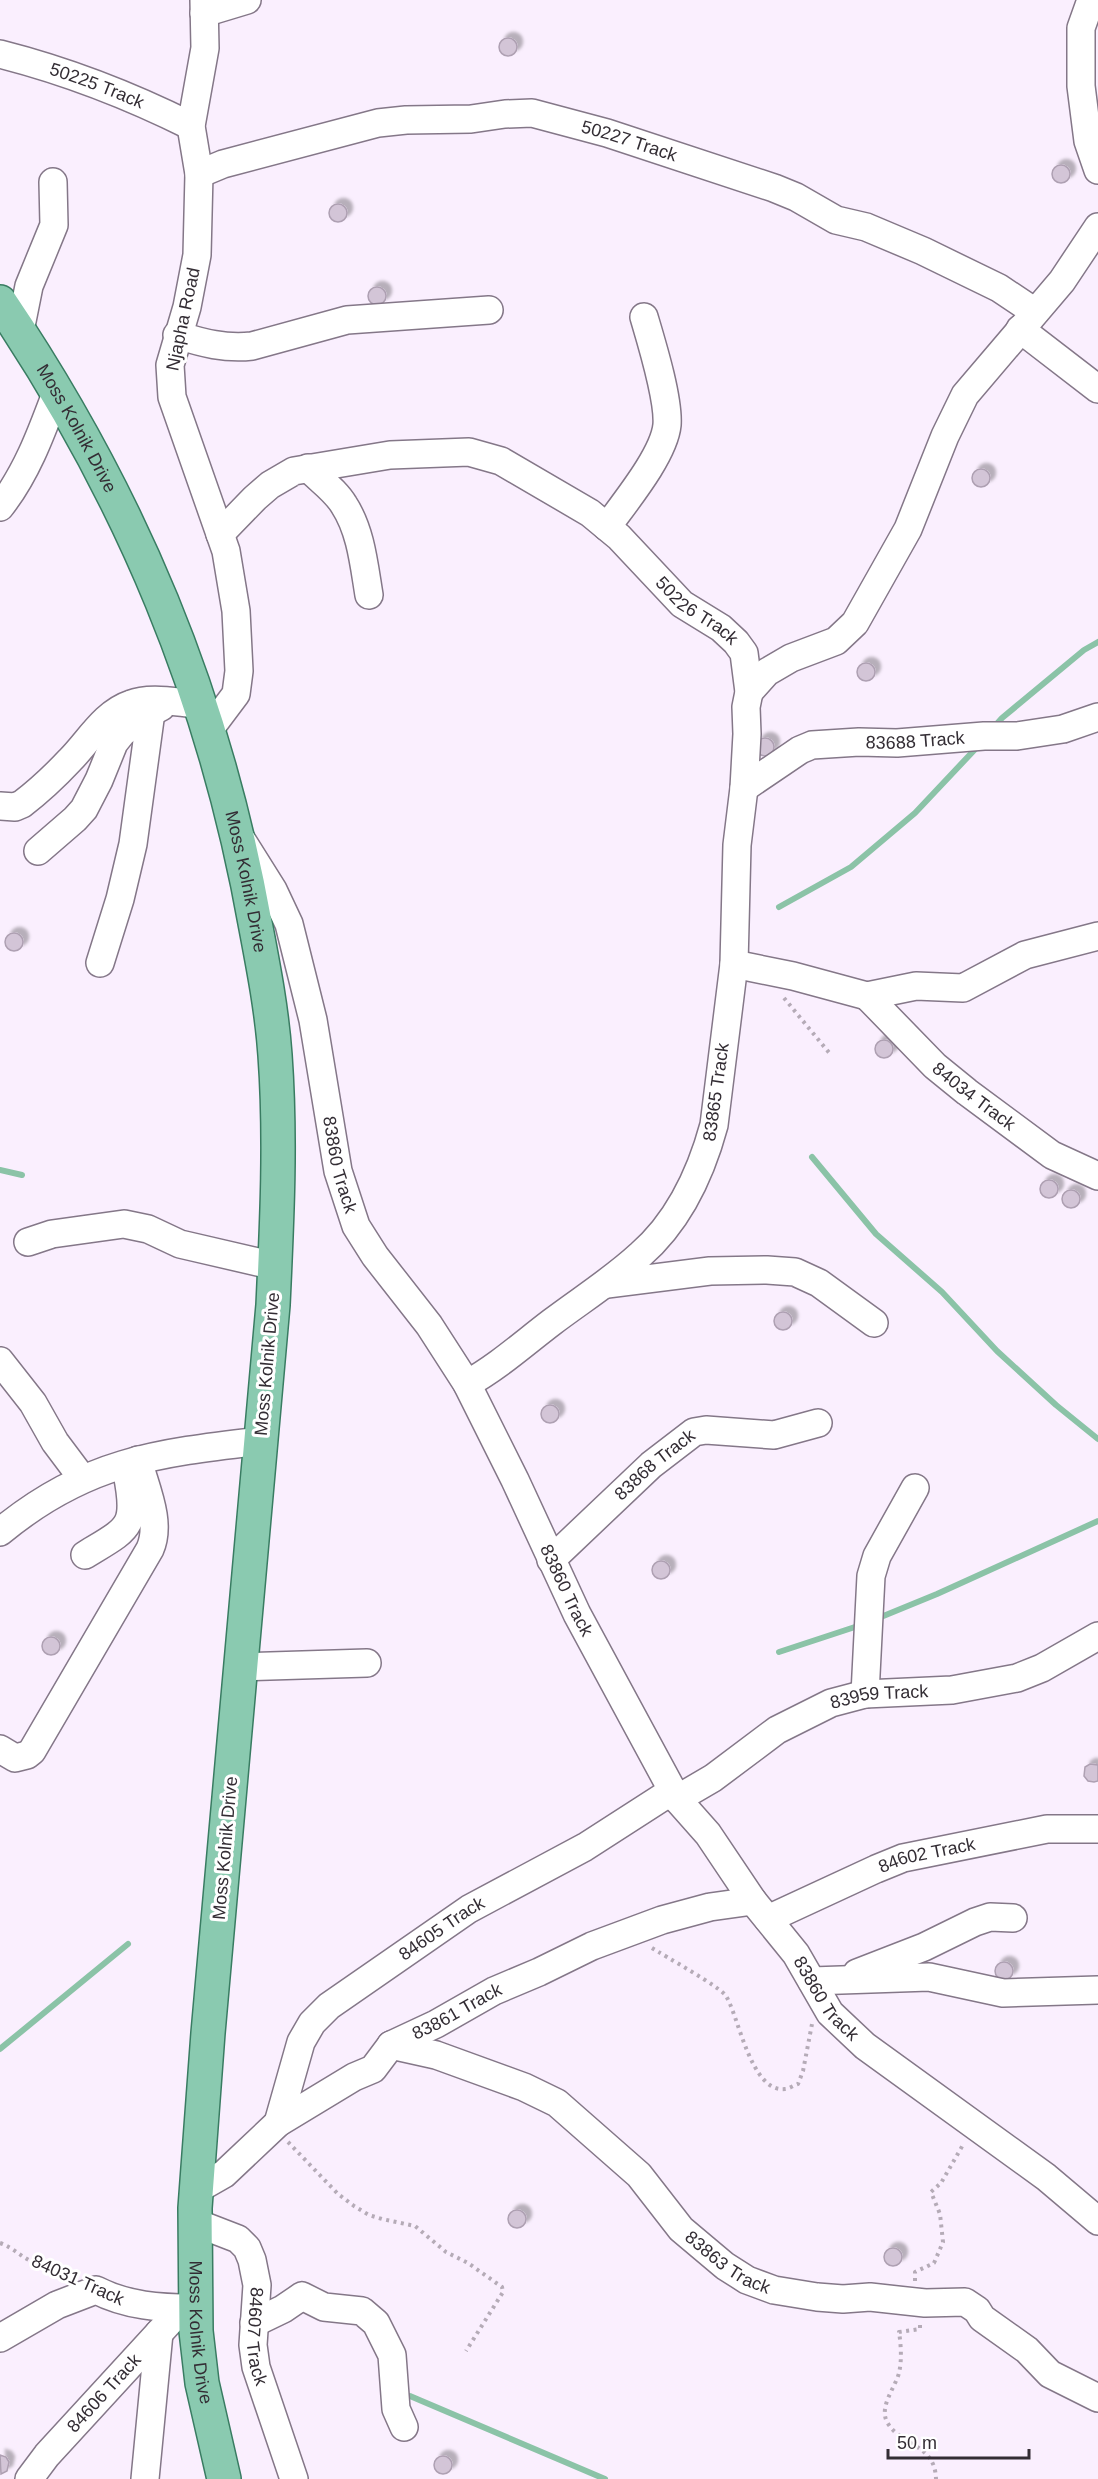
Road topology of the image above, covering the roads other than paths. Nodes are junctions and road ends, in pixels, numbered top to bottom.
1 (247, 0) edge
2 (1091, 0) edge
3 (204, 7) edge
4 (0, 54) edge
5 (191, 126) junction
6 (1098, 170) edge
7 (199, 174) junction
8 (53, 182) dead end
9 (1098, 228) edge
10 (0, 302) edge
11 (489, 310) dead end
12 (644, 317) dead end
13 (1027, 320) junction
14 (20, 331) junction
15 (177, 335) junction
16 (1098, 389) edge
17 (57, 391) junction
18 (308, 468) junction
19 (0, 507) edge
20 (607, 527) junction
21 (220, 534) junction
22 (369, 595) dead end
23 (749, 692) junction
24 (183, 712) junction
25 (1098, 717) edge
26 (744, 788) junction
27 (0, 806) edge
28 (236, 831) junction
29 (38, 851) dead end
30 (1098, 936) edge
31 (100, 963) dead end
32 (734, 964) junction
33 (867, 996) junction
34 (1098, 1176) edge
35 (28, 1242) dead end
36 (275, 1266) junction
37 (604, 1284) junction
38 (874, 1323) dead end
39 (0, 1361) edge
40 (466, 1384) junction
41 (818, 1423) dead end
42 (261, 1442) junction
43 (131, 1462) junction
44 (82, 1478) junction
45 (915, 1488) dead end
46 (0, 1532) edge
47 (85, 1555) dead end
48 (551, 1560) junction
49 (1097, 1637) edge
50 (367, 1663) dead end
51 (241, 1667) junction
52 (865, 1694) junction
53 (0, 1749) edge
54 (675, 1795) junction
55 (1098, 1830) edge
56 (761, 1910) junction
57 (1013, 1918) dead end
58 (821, 1984) junction
59 (1098, 1990) edge
60 (391, 2045) junction
61 (278, 2123) junction
62 (196, 2190) junction
63 (1098, 2220) edge
64 (194, 2222) junction
65 (188, 2308) junction
66 (254, 2323) junction
67 (159, 2333) junction
68 (0, 2338) edge
69 (1098, 2398) edge
70 (404, 2427) dead end
71 (29, 2479) edge
72 (144, 2479) edge
73 (224, 2479) edge
74 (294, 2479) edge

1 - 3 street
2 - 6 street
3 - 5 street, Njapha Road
4 - 5 street, 50225 Track
5 - 7 street, Njapha Road
7 - 13 street, 50227 Track
7 - 15 street, Njapha Road
8 - 14 street
9 - 13 street
10 - 14 main road, Moss Kolnik Drive
11 - 15 street
12 - 20 street
13 - 16 street, 50227 Track
13 - 23 street
14 - 17 main road, Moss Kolnik Drive
15 - 21 street, Njapha Road
17 - 19 street
17 - 24 main road, Moss Kolnik Drive
18 - 20 street, 50226 Track
18 - 21 street, 50226 Track
18 - 22 street
20 - 23 street, 50226 Track
21 - 24 street, Njapha Road
23 - 26 street, 83865 Track
24 - 27 street
24 - 28 main road, Moss Kolnik Drive
24 - 29 street
24 - 31 street
25 - 26 street, 83688 Track
26 - 32 street, 83865 Track
28 - 36 main road, Moss Kolnik Drive
28 - 40 street, 83860 Track
30 - 33 street
32 - 33 street
32 - 37 street, 83865 Track
33 - 34 street, 84034 Track
35 - 36 street
36 - 42 main road, Moss Kolnik Drive
37 - 38 street
37 - 40 street, 83865 Track
39 - 44 street
40 - 48 street, 83860 Track
41 - 48 street, 83868 Track
42 - 43 street
42 - 51 main road, Moss Kolnik Drive
43 - 44 street
43 - 47 street
43 - 53 street
44 - 46 street
45 - 52 street
48 - 54 street, 83860 Track
49 - 52 street, 83959 Track
50 - 51 street
51 - 62 main road, Moss Kolnik Drive
52 - 54 street, 83959 Track
54 - 56 street, 83860 Track
54 - 61 street, 84605 Track
55 - 56 street, 84602 Track
56 - 58 street, 83860 Track
56 - 60 street, 83861 Track
57 - 58 street
58 - 59 street
58 - 63 street, 83860 Track
60 - 61 street, 83861 Track
60 - 69 street, 83863 Track
61 - 62 street, 83861 Track
62 - 64 main road, Moss Kolnik Drive
64 - 65 main road, Moss Kolnik Drive
64 - 66 street, 84607 Track
65 - 67 street, 84606 Track
65 - 68 street, 84031 Track
65 - 73 main road, Moss Kolnik Drive
66 - 70 street
66 - 74 street, 84607 Track
67 - 71 street, 84606 Track
67 - 72 street

